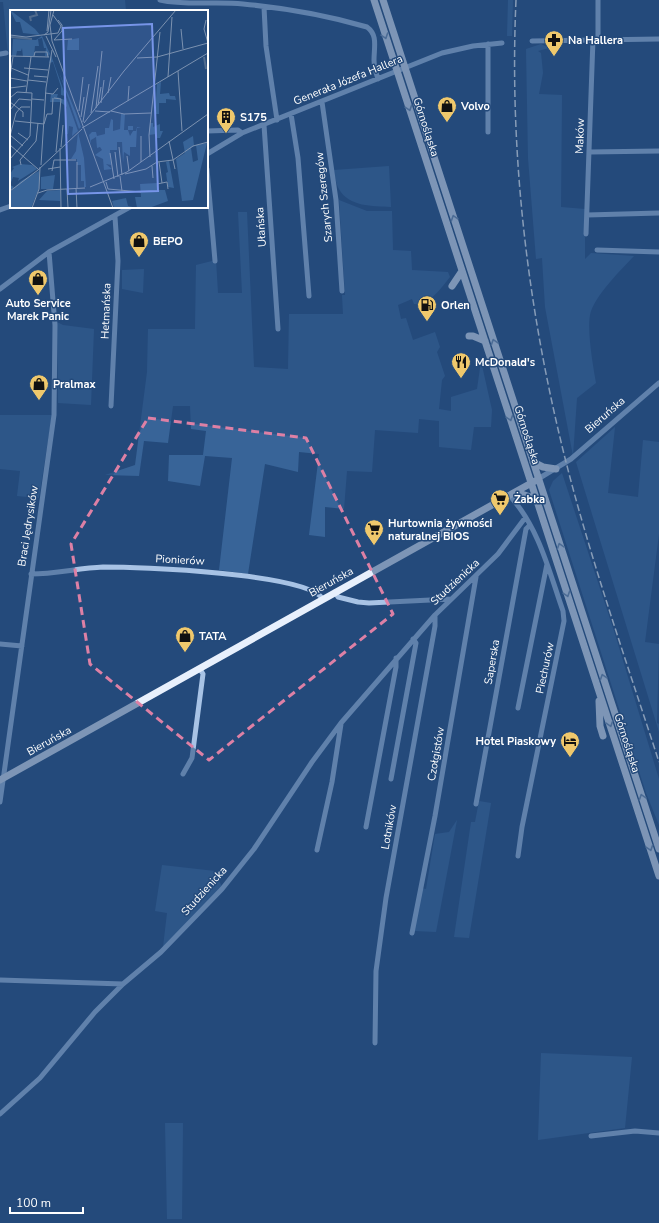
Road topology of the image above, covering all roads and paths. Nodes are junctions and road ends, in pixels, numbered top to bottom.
1 (160, 0) edge
2 (374, 0) edge
3 (382, 0) edge
4 (598, 0) edge
5 (264, 7) junction
6 (596, 39) junction
7 (659, 39) edge
8 (532, 41) dead end
9 (502, 43) dead end
10 (488, 44) junction
11 (6, 53) dead end
12 (0, 54) edge
13 (405, 68) junction
14 (397, 71) junction
15 (378, 79) junction
16 (322, 102) junction
17 (292, 114) junction
18 (277, 120) junction
19 (264, 125) junction
20 (208, 131) edge
21 (488, 132) dead end
22 (242, 133) junction
23 (659, 151) edge
24 (590, 152) junction
25 (208, 153) edge
26 (208, 179) edge
27 (10, 206) edge
28 (129, 208) edge
29 (0, 210) edge
30 (659, 213) edge
31 (587, 215) junction
32 (116, 217) junction
33 (586, 234) dead end
34 (597, 250) dead end
35 (49, 252) junction
36 (659, 252) edge
37 (216, 261) dead end
38 (462, 271) junction
39 (452, 286) dead end
40 (0, 289) edge
41 (342, 291) dead end
42 (308, 296) dead end
43 (278, 329) dead end
44 (469, 336) dead end
45 (485, 342) junction
46 (659, 383) edge
47 (111, 406) dead end
48 (533, 462) junction
49 (556, 469) junction
50 (538, 479) junction
51 (531, 483) junction
52 (513, 494) junction
53 (536, 499) junction
54 (525, 518) junction
55 (530, 525) junction
56 (547, 563) junction
57 (31, 574) junction
58 (476, 577) junction
59 (335, 592) junction
60 (323, 599) junction
61 (451, 599) junction
62 (435, 615) junction
63 (413, 639) junction
64 (0, 644) edge
65 (22, 646) junction
66 (396, 658) junction
67 (200, 669) junction
68 (598, 687) junction
69 (518, 708) dead end
70 (341, 723) junction
71 (603, 736) dead end
72 (184, 774) dead end
73 (2, 779) edge
74 (391, 779) dead end
75 (0, 802) edge
76 (476, 804) dead end
77 (366, 827) dead end
78 (659, 849) edge
79 (317, 850) dead end
80 (518, 856) dead end
81 (659, 876) edge
82 (412, 933) dead end
83 (0, 980) edge
84 (123, 984) junction
85 (375, 1043) dead end
86 (0, 1114) edge
87 (659, 1133) edge
88 (591, 1136) dead end

1 - 5 street
2 -> 14 main road, Górnośląska
3 - 13 main road, Górnośląska
4 - 6 street, Maków
5 - 15 street
5 - 18 street
6 - 7 street
6 - 8 street
6 - 24 street, Maków
9 - 10 street, Generała Józefa Hallera
10 - 13 street, Generała Józefa Hallera
10 - 21 street
11 - 12 street
13 - 14 street, Generała Józefa Hallera
48 -> 13 main road, Górnośląska
14 - 15 street, Generała Józefa Hallera
14 -> 38 main road, Górnośląska
15 - 16 street, Generała Józefa Hallera
16 - 17 street, Generała Józefa Hallera
16 - 41 street, Szarych Szeregów
17 - 18 street, Generała Józefa Hallera
17 - 42 street
18 - 19 street, Generała Józefa Hallera
19 - 22 street, Generała Józefa Hallera
19 - 43 street, Ułańska
20 - 22 street
22 - 25 street, Generała Józefa Hallera
23 - 24 street
24 - 31 street, Maków
26 - 37 street
27 - 29 street
28 - 32 street
30 - 31 street
31 - 33 street, Maków
32 - 35 street
32 - 47 street, Hetmańska
34 - 36 street
35 - 40 street
35 - 57 street, Braci Jędrysików
38 - 39 main road
38 - 45 main road, Górnośląska
44 - 45 main road
45 -> 51 main road, Górnośląska
46 - 49 street, Bieruńska
48 - 49 main road
48 - 50 main road, Górnośląska
49 - 50 street, Bieruńska
50 - 51 main road, Bieruńska
78 -> 50 main road, Górnośląska
51 - 52 main road, Bieruńska
51 - 53 main road, Górnośląska
52 - 53 main road
52 - 54 street, Piechurów
52 - 59 main road, Bieruńska
53 -> 68 main road, Górnośląska
54 - 55 street, Piechurów
54 - 58 street, Studzienicka
55 - 56 street, Piechurów
55 - 76 street, Saperska
56 - 69 street
56 - 80 street, Piechurów
57 - 60 street, Pionierów
57 - 65 street, Braci Jędrysików
58 - 61 street, Studzienicka
58 - 82 street, Czołgistów
59 - 60 main road, Bieruńska
59 - 61 street
60 - 67 main road, Bieruńska
61 - 62 street, Studzienicka
62 - 63 street, Studzienicka
62 - 85 street, Lotników
63 - 66 street, Studzienicka
63 - 74 street
64 - 65 street
65 - 73 street, Braci Jędrysików
66 - 70 street, Studzienicka
66 - 77 street
67 - 72 street
67 - 73 main road, Bieruńska
68 - 71 main road
68 -> 81 main road, Górnośląska
70 - 79 street
70 - 84 street, Studzienicka
73 - 75 street, Braci Jędrysików
83 - 84 street
84 - 86 street, Studzienicka
87 - 88 street

